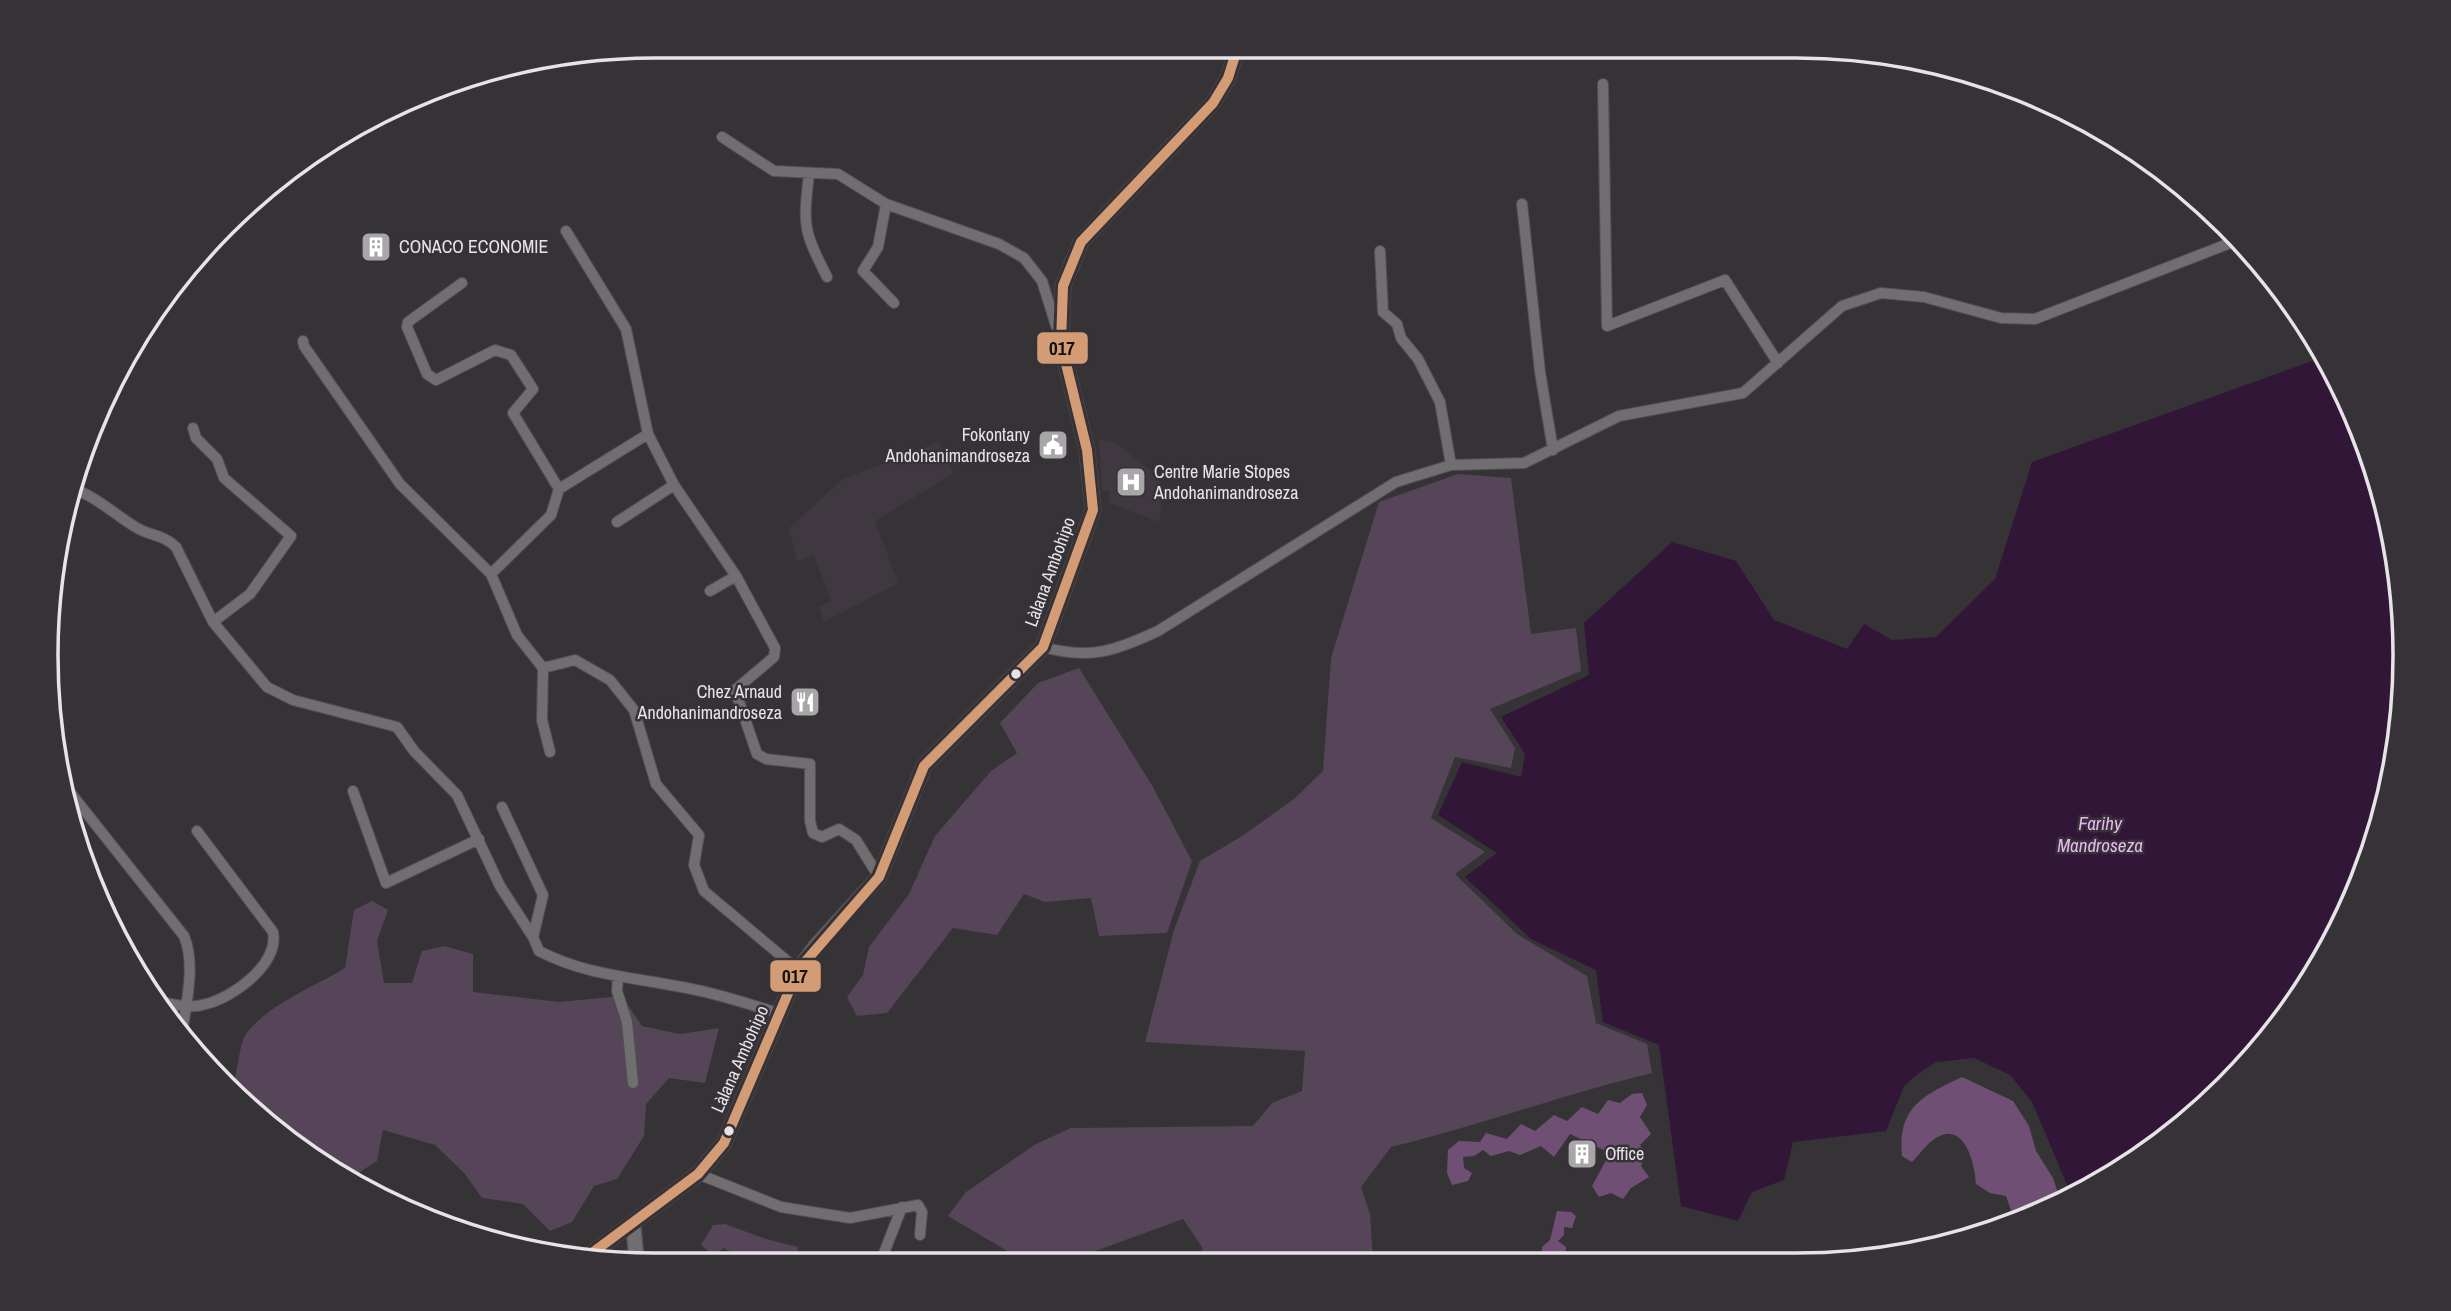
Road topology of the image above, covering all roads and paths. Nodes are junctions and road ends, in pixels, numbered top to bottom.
1 (1234, 58) edge
2 (1603, 84) dead end
3 (722, 138) dead end
4 (809, 174) junction
5 (886, 204) junction
6 (1522, 204) dead end
7 (566, 231) dead end
8 (2228, 244) edge
9 (1380, 251) dead end
10 (827, 277) dead end
11 (462, 283) dead end
12 (894, 303) dead end
13 (303, 341) dead end
14 (1061, 343) junction
15 (1778, 363) junction
16 (193, 428) dead end
17 (648, 434) junction
18 (1553, 450) junction
19 (1451, 465) junction
20 (674, 485) junction
21 (559, 489) junction
22 (80, 492) edge
23 (617, 522) dead end
24 (491, 574) junction
25 (736, 576) junction
26 (710, 592) dead end
27 (213, 622) junction
28 (1043, 647) junction
29 (543, 668) junction
30 (550, 752) dead end
31 (353, 791) dead end
32 (75, 798) edge
33 (502, 807) dead end
34 (197, 831) dead end
35 (479, 839) junction
36 (879, 877) junction
37 (533, 937) junction
38 (798, 970) junction
39 (618, 978) junction
40 (170, 1004) edge
41 (186, 1007) junction
42 (781, 1014) junction
43 (184, 1022) edge
44 (633, 1083) dead end
45 (698, 1174) junction
46 (902, 1207) junction
47 (633, 1223) junction
48 (920, 1235) dead end
49 (596, 1250) edge
50 (637, 1253) edge
51 (884, 1253) edge

1 - 14 street, Làlana Ambohipo
2 - 15 street
3 - 4 street
4 - 5 street
4 - 10 street
5 - 12 street
5 - 14 street
6 - 18 street
7 - 17 street
8 - 15 street
9 - 19 street
11 - 21 street
13 - 24 street
14 - 28 street, Làlana Ambohipo
15 - 18 street
16 - 27 street
17 - 20 street
17 - 21 street
18 - 19 street
19 - 28 street
20 - 23 street
20 - 25 street
21 - 24 street
22 - 27 street
24 - 29 street
25 - 26 street
25 - 36 street
27 - 35 street
28 - 36 street, Làlana Ambohipo
29 - 30 street
29 - 38 street
31 - 35 street
32 - 41 street
33 - 37 street
34 - 41 street
35 - 37 street
36 - 38 street, Làlana Ambohipo
37 - 39 street
38 - 42 street, Làlana Ambohipo
39 - 42 street
39 - 44 street
40 - 41 street
41 - 43 street
42 - 45 street, Làlana Ambohipo
45 - 46 street
45 - 47 street, Làlana Ambohipo
46 - 48 street
46 - 51 street
47 - 49 street, Làlana Ambohipo
47 - 50 street

